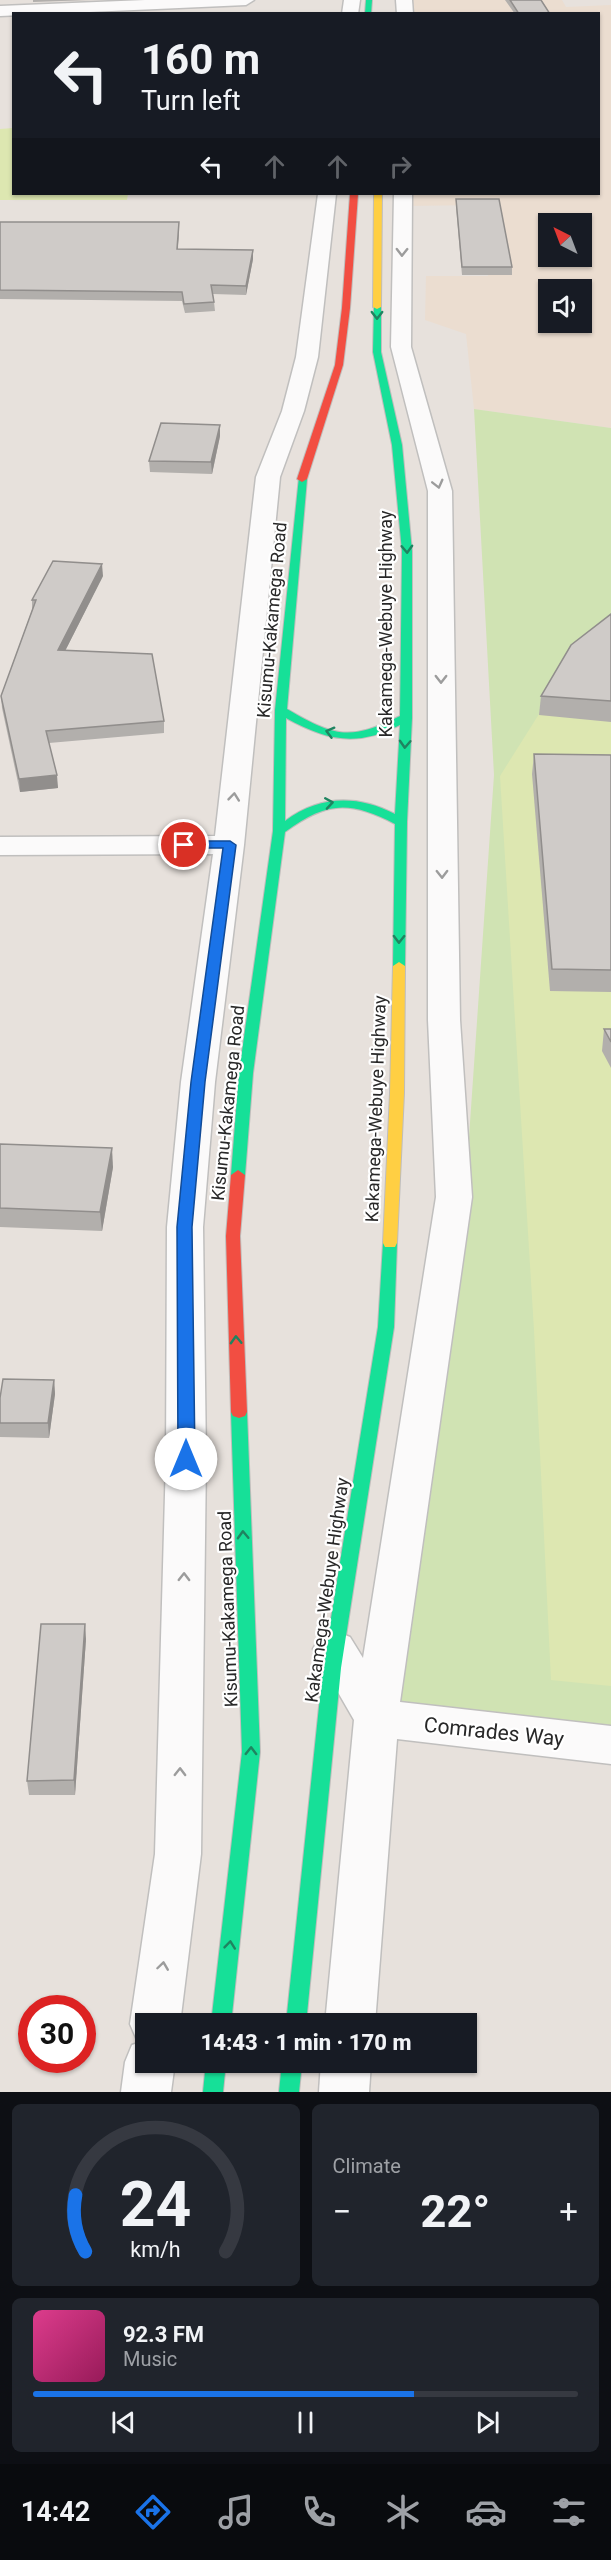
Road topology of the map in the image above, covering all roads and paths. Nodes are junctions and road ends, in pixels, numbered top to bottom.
1 (246, 0) edge
2 (0, 11) edge
3 (327, 195) edge
4 (354, 195) edge
5 (378, 195) edge
6 (403, 195) edge
7 (312, 448) junction
8 (428, 450) junction
9 (272, 467) junction
10 (401, 472) junction
11 (281, 710) junction
12 (406, 718) junction
13 (401, 822) junction
14 (279, 831) junction
15 (230, 845) junction
16 (0, 846) edge
17 (335, 1649) junction
18 (376, 1718) junction
19 (611, 1745) edge
20 (156, 2013) edge
21 (222, 2013) edge
22 (297, 2013) edge
23 (351, 2013) edge
24 (149, 2073) edge
25 (215, 2073) edge
26 (291, 2073) edge
27 (345, 2073) edge
28 (146, 2092) edge
29 (213, 2092) edge
30 (289, 2092) edge
31 (344, 2092) edge

1 - 2 street
3 - 9 street
4 - 7 highway, Kisumu-Kakamega Road
5 -> 10 highway, Kakamega-Webuye Highway
6 -> 8 street
7 - 9 street
7 - 11 highway, Kisumu-Kakamega Road
8 - 10 street
8 -> 18 street
15 -> 9 street
10 -> 12 highway, Kakamega-Webuye Highway
12 -> 11 highway
11 - 14 highway, Kisumu-Kakamega Road
12 -> 13 highway, Kakamega-Webuye Highway
14 -> 13 highway
13 -> 17 highway, Kakamega-Webuye Highway
21 -> 14 highway, Kisumu-Kakamega Road
15 - 16 street
20 -> 15 street
17 - 18 street
17 - 22 highway, Kakamega-Webuye Highway
18 - 19 street, Comrades Way
18 - 23 street
24 - 28 street
25 - 29 highway
26 - 30 highway
27 - 31 street

